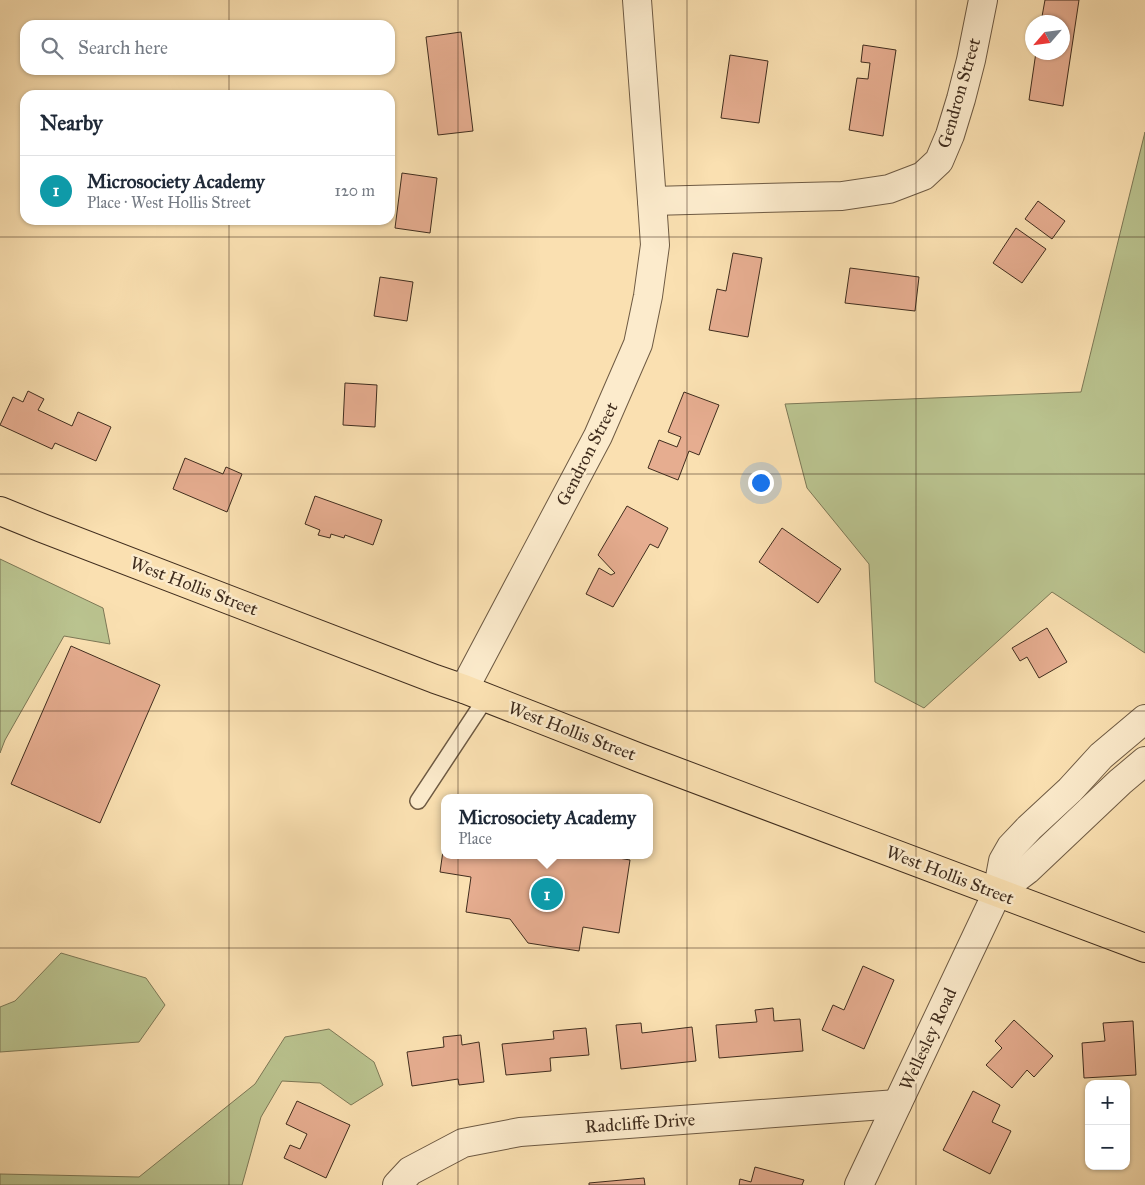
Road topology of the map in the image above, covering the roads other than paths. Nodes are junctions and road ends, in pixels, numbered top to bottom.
1 (637, 0) edge
2 (983, 0) edge
3 (652, 201) junction
4 (0, 511) edge
5 (475, 694) junction
6 (1145, 719) edge
7 (1145, 761) edge
8 (418, 802) dead end
9 (997, 893) junction
10 (1145, 948) edge
11 (897, 1104) junction
12 (396, 1185) edge
13 (860, 1185) edge

1 - 3 street, Gendron Street
2 - 3 street, Gendron Street
3 - 5 street, Gendron Street
4 - 5 main road, West Hollis Street
5 - 8 lane
5 - 9 main road, West Hollis Street
6 - 9 street
7 - 9 street
9 - 10 main road, West Hollis Street
9 - 11 street, Wellesley Road
11 - 12 street, Radcliffe Drive
11 - 13 street, Wellesley Road

